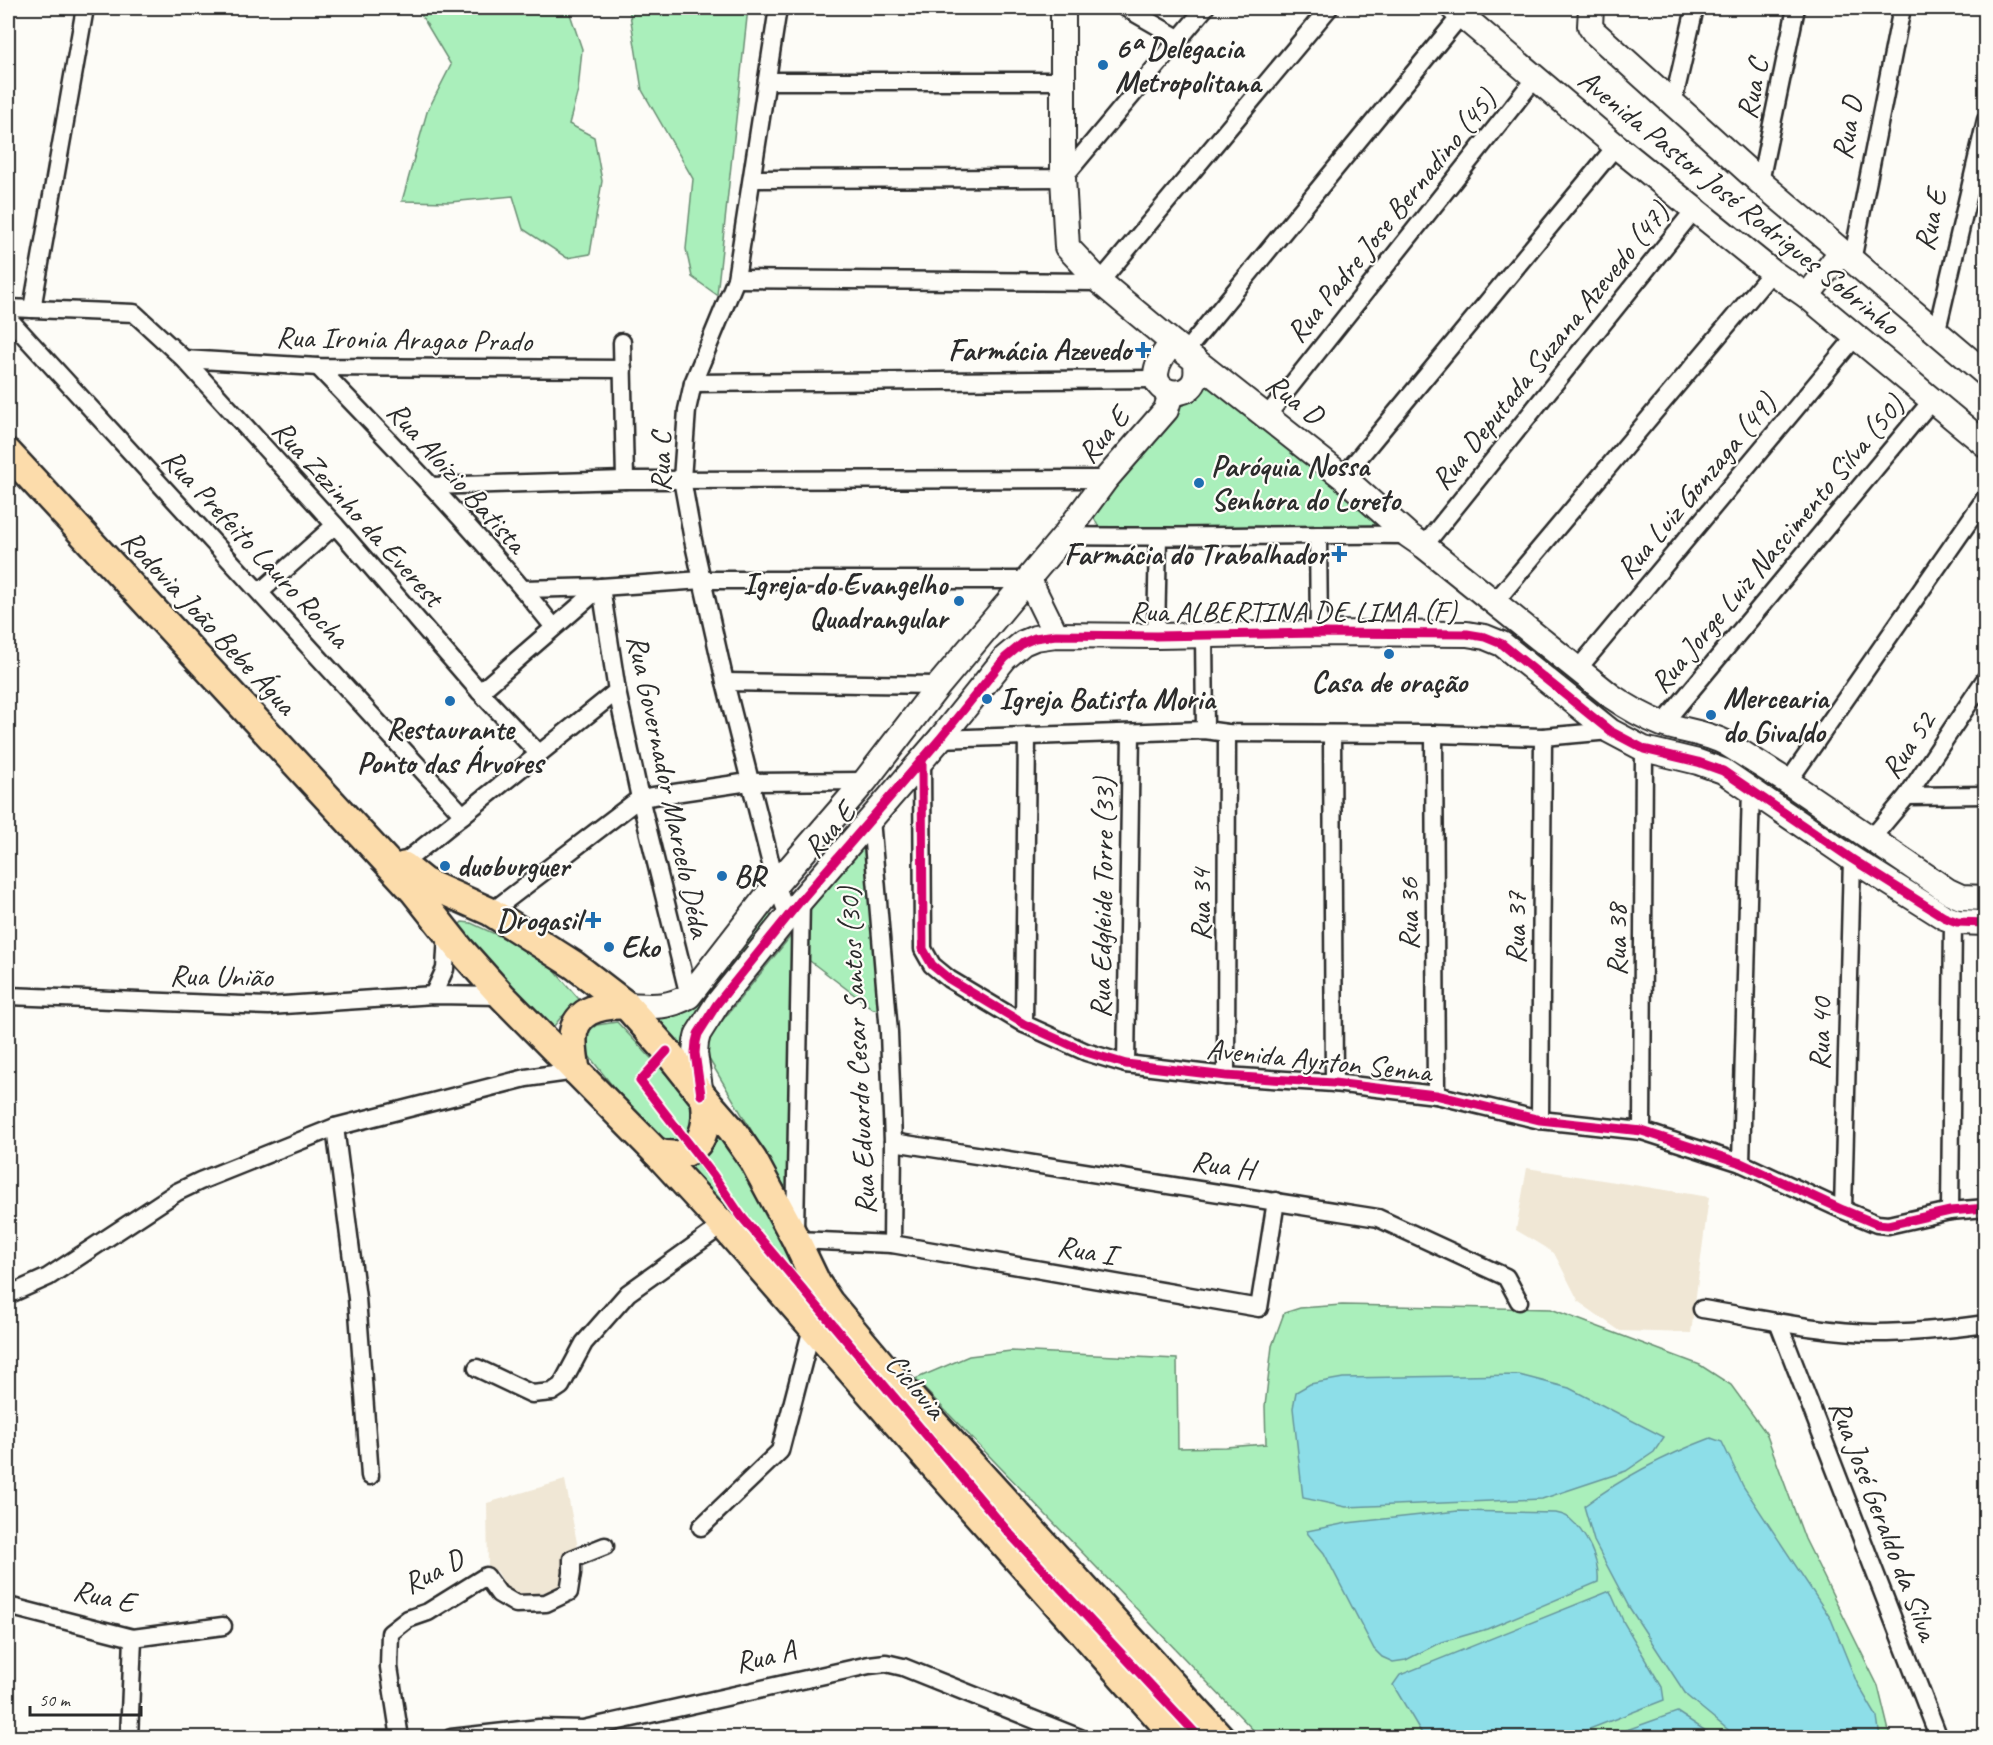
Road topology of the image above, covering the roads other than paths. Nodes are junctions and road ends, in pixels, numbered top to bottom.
1 (85, 8) edge
2 (778, 8) edge
3 (1063, 8) edge
4 (1126, 8) edge
5 (1205, 8) edge
6 (1329, 8) edge
7 (1695, 8) edge
8 (1796, 8) edge
9 (1902, 8) edge
10 (1458, 11) edge
11 (1591, 17) edge
12 (1180, 39) junction
13 (1536, 77) junction
14 (767, 81) junction
15 (1063, 81) junction
16 (1673, 104) junction
17 (1986, 120) edge
18 (1616, 146) junction
19 (1063, 178) junction
20 (752, 179) junction
21 (1760, 182) junction
22 (1695, 209) junction
23 (1847, 256) junction
24 (1772, 272) junction
25 (736, 279) junction
26 (1100, 282) junction
27 (1815, 286) junction
28 (8, 308) edge
29 (32, 309) junction
30 (8, 318) edge
31 (1936, 333) junction
32 (1856, 336) junction
33 (622, 342) dead end
34 (1185, 352) junction
35 (184, 359) junction
36 (318, 367) junction
37 (623, 369) junction
38 (1986, 374) edge
39 (693, 383) junction
40 (1164, 386) junction
41 (1933, 399) junction
42 (1266, 417) junction
43 (1986, 444) edge
44 (8, 453) edge
45 (17, 474) edge
46 (1343, 477) junction
47 (682, 479) junction
48 (1106, 479) junction
49 (625, 480) junction
50 (431, 486) junction
51 (1986, 496) edge
52 (334, 525) junction
53 (1318, 535) junction
54 (1064, 536) junction
55 (1158, 537) junction
56 (1416, 540) junction
57 (1029, 579) junction
58 (702, 580) junction
59 (601, 587) junction
60 (523, 589) junction
61 (260, 592) junction
62 (1494, 603) junction
63 (553, 626) junction
64 (1319, 633) junction
65 (1467, 634) junction
66 (1056, 635) junction
67 (1204, 635) junction
68 (1156, 636) junction
69 (1577, 670) junction
70 (1986, 678) edge
71 (725, 682) junction
72 (939, 685) junction
73 (617, 691) junction
74 (480, 692) junction
75 (1663, 724) junction
76 (1205, 730) junction
77 (1610, 731) junction
78 (1131, 733) junction
79 (1227, 733) junction
80 (1332, 734) junction
81 (1434, 734) junction
82 (1027, 736) junction
83 (1544, 737) junction
84 (940, 739) junction
85 (1644, 749) junction
86 (538, 753) junction
87 (922, 759) junction
88 (865, 781) junction
89 (750, 782) junction
90 (1788, 782) junction
91 (1751, 789) junction
92 (1986, 795) edge
93 (1907, 796) junction
94 (640, 798) junction
95 (463, 814) junction
96 (871, 819) junction
97 (363, 836) junction
98 (1871, 839) junction
99 (1852, 860) junction
100 (401, 865) junction
101 (776, 884) junction
102 (1986, 898) edge
103 (795, 908) junction
104 (491, 912) junction
105 (1953, 921) junction
106 (1986, 923) edge
107 (447, 933) junction
108 (532, 940) junction
109 (433, 995) junction
110 (8, 996) edge
111 (502, 996) junction
112 (689, 996) junction
113 (626, 1005) junction
114 (1024, 1024) junction
115 (1126, 1064) junction
116 (576, 1071) junction
117 (1226, 1076) junction
118 (1334, 1083) junction
119 (1436, 1095) junction
120 (703, 1097) junction
121 (1540, 1120) junction
122 (335, 1127) junction
123 (1642, 1131) junction
124 (893, 1142) junction
125 (656, 1152) junction
126 (1741, 1163) junction
127 (1276, 1201) junction
128 (1986, 1208) edge
129 (1842, 1210) junction
130 (1950, 1211) junction
131 (723, 1225) junction
132 (795, 1239) junction
133 (892, 1244) junction
134 (8, 1295) edge
135 (1519, 1301) dead end
136 (1702, 1309) dead end
137 (1778, 1322) junction
138 (1986, 1324) edge
139 (812, 1328) junction
140 (477, 1368) dead end
141 (370, 1476) dead end
142 (701, 1527) dead end
143 (605, 1546) dead end
144 (8, 1606) edge
145 (223, 1626) dead end
146 (133, 1638) junction
147 (581, 1733) edge
148 (129, 1737) edge
149 (400, 1737) edge
150 (452, 1737) edge
151 (1080, 1737) edge
152 (1178, 1737) edge
153 (1221, 1737) edge
154 (1939, 1737) edge

1 - 29 street
2 - 14 street, Rua C
3 - 15 street, Rua D
4 - 12 street
5 - 12 street
6 - 26 street
7 - 16 street
8 - 21 street, Rua C
9 - 23 street, Rua D
10 - 13 street, Avenida Pastor José Rodrigues Sobrinho
10 - 34 street
11 - 16 street, Avenida Pastor José Rodrigues Sobrinho
12 - 19 street
13 - 18 street, Avenida Pastor José Rodrigues Sobrinho
13 - 42 street, Rua Padre Jose Bernadino (45)
14 - 15 street
14 - 20 street, Rua C
15 - 19 street, Rua D
16 - 21 street, Avenida Pastor José Rodrigues Sobrinho
17 - 31 street, Rua E
18 - 22 street, Avenida Pastor José Rodrigues Sobrinho
18 - 46 street
19 - 20 street
19 - 26 street, Rua D
20 - 25 street, Rua C
21 - 23 street, Avenida Pastor José Rodrigues Sobrinho
22 - 24 street, Avenida Pastor José Rodrigues Sobrinho
22 - 56 street, Rua Deputada Suzana Azevedo (47)
23 - 27 street
23 - 31 street, Avenida Pastor José Rodrigues Sobrinho
24 - 27 street, Avenida Pastor José Rodrigues Sobrinho
24 - 62 street
25 - 26 street
25 - 39 street, Rua C
26 - 34 street, Rua D
27 - 32 street, Avenida Pastor José Rodrigues Sobrinho
28 - 29 street
29 - 35 street, Rua Zezinho da Everest
30 - 61 street, Rua Prefeito Lauro Rocha
31 - 38 street, Avenida Pastor José Rodrigues Sobrinho
32 - 41 street, Avenida Pastor José Rodrigues Sobrinho
32 - 69 street, Rua Luiz Gonzaga (49)
33 - 37 street
34 - 40 street
34 - 40 street
34 - 42 street, Rua D
35 - 36 street, Rua Ironia Aragao Prado
35 - 52 street, Rua Zezinho da Everest
36 - 37 street, Rua Ironia Aragao Prado
36 - 50 street, Rua Aloizio Batista
37 - 49 street
39 - 40 street
39 - 47 street, Rua C
40 - 48 street, Rua E
41 - 43 street, Avenida Pastor José Rodrigues Sobrinho
41 - 75 street, Rua Jorge Luiz Nascimento Silva (50)
42 - 46 street, Rua D
44 - 45 main road, Rodovia João Bebe Água
45 - 97 main road, Rodovia João Bebe Água
46 - 56 street, Rua D
47 - 48 street
47 - 49 street
47 - 58 street, Rua C
48 - 54 street, Rua E
49 - 50 street
50 - 60 street, Rua Aloizio Batista
51 - 90 street
52 - 61 street
52 - 74 street, Rua Zezinho da Everest
53 - 55 street
53 - 56 street
53 - 64 street
54 - 55 street
54 - 57 street, Rua E
55 - 68 street
56 - 62 street, Rua D
57 - 58 street
57 - 66 street
57 - 72 street, Rua E
58 - 59 street
58 - 71 street, Rua C
59 - 60 street
59 - 63 street
59 - 73 street, Rua Governador Marcelo Déda
60 - 63 street, Rua Aloizio Batista
61 - 95 street, Rua Prefeito Lauro Rocha
62 - 65 street
62 - 69 street, Rua D
63 - 74 street
64 - 65 street, Rua ALBERTINA DE LIMA (F)
64 - 67 street, Rua ALBERTINA DE LIMA (F)
65 - 77 street, Rua ALBERTINA DE LIMA (F)
66 - 68 street, Rua ALBERTINA DE LIMA (F)
66 - 84 street, Rua E
67 - 68 street, Rua ALBERTINA DE LIMA (F)
67 - 76 street
69 - 75 street, Rua D
70 - 93 street, Rua 52
71 - 72 street
71 - 89 street, Rua C
72 - 88 street, Rua E
73 - 86 street
73 - 94 street, Rua Governador Marcelo Déda
74 - 86 street, Rua Zezinho da Everest
75 - 90 street, Rua D
76 - 78 street
76 - 79 street
77 - 83 street
77 - 85 street, Rua ALBERTINA DE LIMA (F)
78 - 82 street
78 - 115 street, Rua Edgleide Torre (33)
79 - 80 street
79 - 117 street, Rua 34
80 - 81 street
80 - 118 street
81 - 83 street
81 - 119 street, Rua 36
82 - 84 street
82 - 114 street
83 - 121 street, Rua 37
84 - 87 street, Rua E
85 - 91 street, Rua ALBERTINA DE LIMA (F)
85 - 123 street, Rua 38
86 - 95 street
87 - 96 street, Rua E
87 - 114 street, Avenida Ayrton Senna
88 - 89 street
88 - 101 street, Rua E
89 - 94 street
89 - 101 street, Rua C
90 - 98 street, Rua D
91 - 99 street, Rua ALBERTINA DE LIMA (F)
91 - 126 street
92 - 93 street
93 - 98 street, Rua 52
94 - 104 street
94 - 112 street, Rua Governador Marcelo Déda
95 - 100 street
96 - 103 street, Rua E
96 - 124 street, Rua Eduardo Cesar Santos (30)
97 - 100 main road
97 - 107 main road
98 - 102 street, Rua D
99 - 105 street, Rua ALBERTINA DE LIMA (F)
99 - 129 street, Rua 40
100 - 104 main road
101 - 103 street, Rua C
101 - 112 street, Rua E
103 - 120 street, Rua E
103 - 132 street
104 - 108 main road
105 - 106 street, Rua ALBERTINA DE LIMA (F)
105 - 130 street
107 - 108 main road
107 - 109 street
107 - 111 main road
108 - 113 main road
109 - 110 street, Rua União
109 - 111 street, Rua União
111 - 116 main road
112 - 113 street
113 - 116 main road
113 - 120 main road
114 - 115 street, Avenida Ayrton Senna
115 - 117 street, Avenida Ayrton Senna
116 - 122 street
116 - 125 main road
117 - 118 street, Avenida Ayrton Senna
118 - 119 street, Avenida Ayrton Senna
119 - 121 street, Avenida Ayrton Senna
120 - 125 main road
120 - 132 main road
121 - 123 street, Avenida Ayrton Senna
122 - 134 street
122 - 141 street
123 - 126 street, Avenida Ayrton Senna
124 - 127 street, Rua H
124 - 133 street, Rua Eduardo Cesar Santos (30)
125 - 131 main road
126 - 129 street, Avenida Ayrton Senna
127 - 133 street, Rua I
127 - 135 street, Rua H
128 - 130 street, Avenida Ayrton Senna
129 - 130 street, Avenida Ayrton Senna
131 - 139 main road
131 - 140 street
132 - 133 street, Rua I
132 - 153 main road
136 - 137 street
137 - 138 street
137 - 154 street, Rua José Geraldo da Silva
139 - 142 street
139 - 152 main road
143 - 149 street, Rua D
144 - 146 street, Rua E
145 - 146 street, Rua E
146 - 148 street
147 - 150 street, Rua A
147 - 151 street, Rua A

